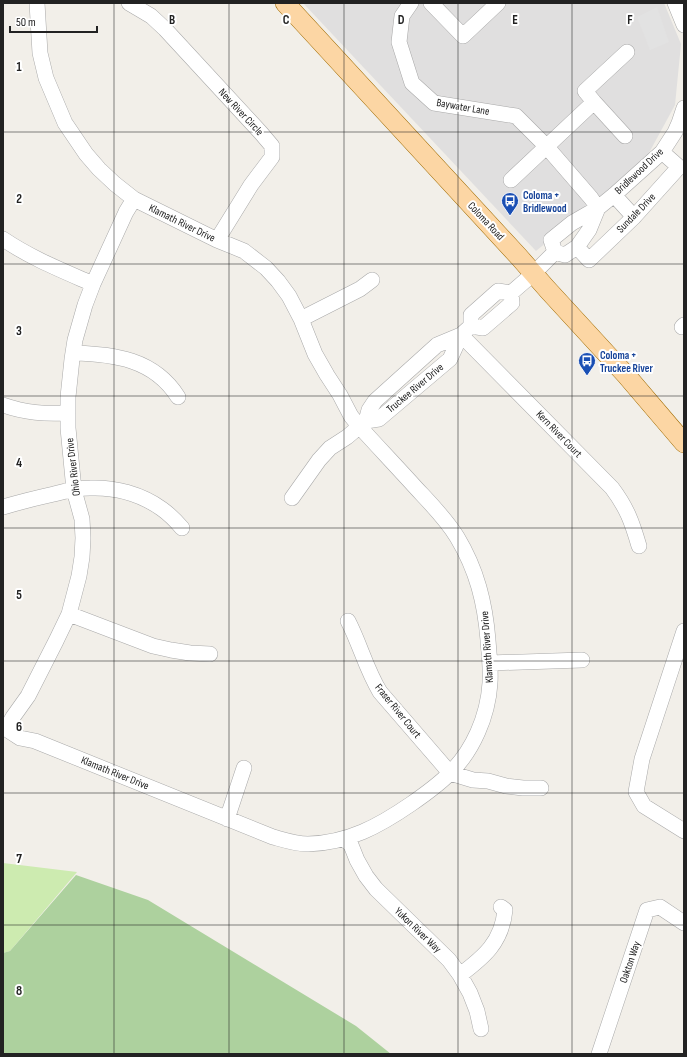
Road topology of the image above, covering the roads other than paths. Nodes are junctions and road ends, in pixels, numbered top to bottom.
1 (37, 3) edge
2 (129, 3) edge
3 (285, 3) edge
4 (412, 3) edge
5 (431, 3) edge
6 (498, 3) edge
7 (675, 3) edge
8 (684, 25) edge
9 (627, 52) dead end
10 (594, 102) junction
11 (684, 108) edge
12 (680, 134) edge
13 (625, 136) dead end
14 (546, 146) junction
15 (662, 152) junction
16 (511, 180) dead end
17 (614, 195) junction
18 (134, 199) junction
19 (598, 208) junction
20 (634, 217) junction
21 (3, 239) edge
22 (218, 240) junction
23 (577, 247) junction
24 (555, 252) junction
25 (533, 274) junction
26 (372, 280) dead end
27 (93, 284) junction
28 (300, 319) junction
29 (466, 331) junction
30 (73, 353) junction
31 (178, 397) dead end
32 (3, 405) edge
33 (68, 413) junction
34 (363, 424) junction
35 (684, 443) edge
36 (74, 490) junction
37 (292, 498) dead end
38 (3, 507) edge
39 (182, 528) dead end
40 (639, 546) dead end
41 (69, 614) junction
42 (348, 621) dead end
43 (684, 631) edge
44 (210, 654) dead end
45 (582, 660) dead end
46 (490, 663) junction
47 (5, 728) edge
48 (244, 768) dead end
49 (450, 773) junction
50 (541, 788) dead end
51 (227, 819) junction
52 (684, 831) edge
53 (344, 839) junction
54 (501, 907) dead end
55 (684, 922) edge
56 (460, 975) junction
57 (481, 1029) dead end
58 (599, 1054) edge

1 - 18 street, Klamath River Drive
2 - 22 street, New River Circle
3 - 25 main road, Coloma Road
4 - 14 street, Baywater Lane
5 - 6 street
7 - 8 street
9 - 10 street
10 - 13 street
10 - 14 street
11 - 12 street, Bridlewood Drive
12 - 15 street, Bridlewood Drive
14 - 16 street
14 - 19 street, Baywater Lane
15 - 17 street, Bridlewood Drive
15 - 20 street, Sundale Drive
17 - 19 street, Bridlewood Drive
17 - 20 street
18 - 22 street, Klamath River Drive
18 - 27 street, Ohio River Drive
19 - 23 street, Bridlewood Drive
19 - 24 street, Bridlewood Drive
20 - 23 street, Sundale Drive
21 - 27 street
22 - 28 street, Klamath River Drive
23 - 24 street
24 - 25 street
25 - 29 street
25 - 35 main road, Coloma Road
26 - 28 street
27 - 30 street, Ohio River Drive
28 - 34 street, Klamath River Drive
29 - 34 street, Truckee River Drive
29 - 40 street, Kern River Court
30 - 31 street
30 - 33 street, Ohio River Drive
32 - 33 street
33 - 36 street, Ohio River Drive
34 - 37 street, Truckee River Drive
34 - 46 street, Klamath River Drive
36 - 38 street
36 - 39 street
36 - 41 street, Ohio River Drive
41 - 44 street
41 - 47 street, Ohio River Drive
42 - 49 street, Fraser River Court
43 - 52 street
45 - 46 street
46 - 49 street, Klamath River Drive
47 - 51 street, Klamath River Drive
48 - 51 street
49 - 50 street
49 - 53 street, Klamath River Drive
51 - 53 street, Klamath River Drive
53 - 56 street, Yukon River Way
54 - 56 street
55 - 58 street, Oakton Way
56 - 57 street, Yukon River Way

